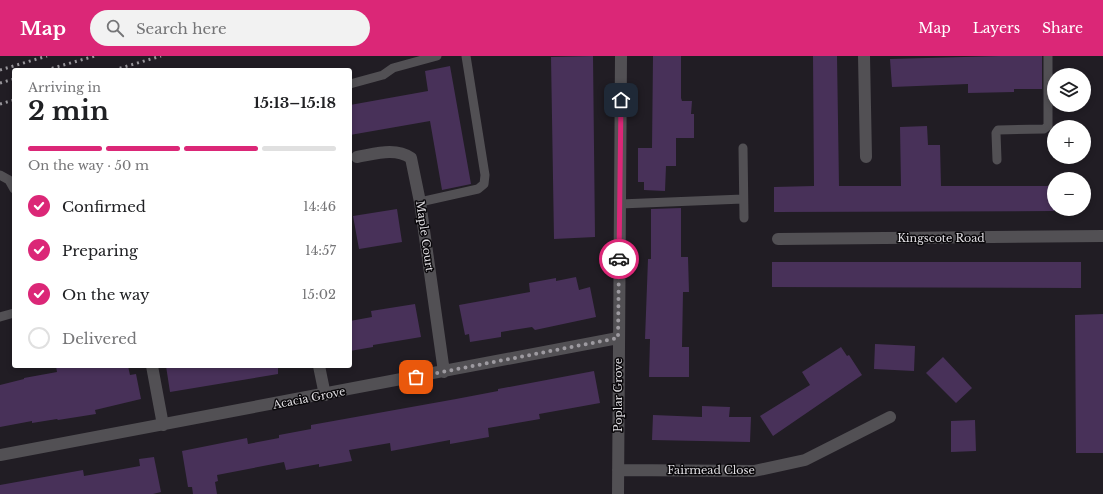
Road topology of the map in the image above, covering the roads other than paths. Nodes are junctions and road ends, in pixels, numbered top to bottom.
1 (437, 56) edge
2 (466, 56) edge
3 (621, 56) edge
4 (864, 56) edge
5 (1048, 56) edge
6 (352, 83) edge
7 (743, 148) dead end
8 (357, 157) dead end
9 (866, 157) dead end
10 (997, 160) dead end
11 (0, 175) edge
12 (12, 184) edge
13 (743, 199) junction
14 (420, 202) junction
15 (620, 204) junction
16 (744, 218) dead end
17 (1103, 236) edge
18 (778, 240) dead end
19 (12, 314) edge
20 (0, 317) edge
21 (618, 338) junction
22 (152, 368) edge
23 (318, 368) edge
24 (444, 372) junction
25 (325, 395) junction
26 (890, 417) dead end
27 (162, 425) junction
28 (0, 455) edge
29 (618, 470) junction
30 (618, 494) edge

1 - 6 lane
2 - 14 lane
3 - 15 street, Poplar Grove
4 - 9 street
5 - 10 lane
7 - 13 lane
8 - 14 street, Maple Court
11 - 12 lane
13 - 15 lane
13 - 16 lane
14 - 24 street, Maple Court
15 - 21 street, Poplar Grove
17 - 18 street, Kingscote Road
19 - 20 lane
21 - 24 street, Acacia Grove
21 - 29 street, Poplar Grove
22 - 27 street
23 - 25 street
24 - 25 street, Acacia Grove
25 - 27 street, Acacia Grove
26 - 29 street, Fairmead Close
27 - 28 street, Acacia Grove
29 - 30 street, Poplar Grove

